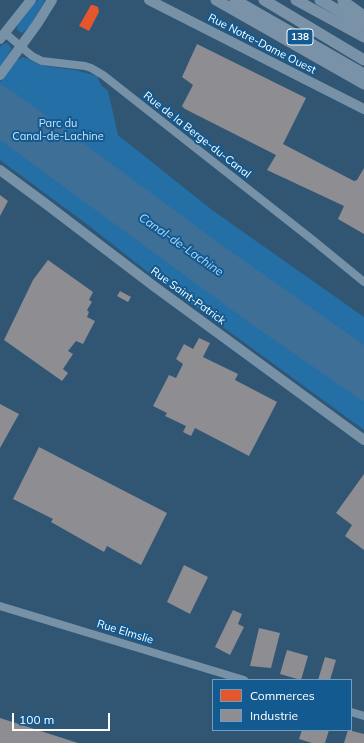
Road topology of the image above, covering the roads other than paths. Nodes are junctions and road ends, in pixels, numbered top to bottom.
1 (31, 0) edge
2 (52, 0) edge
3 (149, 0) edge
4 (216, 0) edge
5 (235, 0) edge
6 (264, 0) edge
7 (296, 0) edge
8 (320, 0) edge
9 (342, 1) edge
10 (364, 9) edge
11 (364, 16) edge
12 (364, 25) edge
13 (3, 36) edge
14 (364, 37) edge
15 (21, 46) junction
16 (364, 60) edge
17 (364, 74) edge
18 (0, 75) edge
19 (364, 84) edge
20 (364, 109) edge
21 (0, 170) edge
22 (364, 282) edge
23 (364, 440) edge
24 (0, 606) edge
25 (241, 679) edge
26 (352, 712) edge
27 (364, 716) edge

1 - 13 main road
2 - 15 main road
3 - 20 main road, Rue Notre-Dame Ouest
4 - 19 highway
5 - 17 highway, 138
6 - 16 highway
7 - 14 highway
8 - 12 highway
9 - 10 main road
9 - 11 highway
13 - 15 street, Rue de la Berge-du-Canal
15 - 18 main road
15 - 22 street, Rue de la Berge-du-Canal
21 - 23 main road, Rue Saint-Patrick
24 - 25 street, Rue Elmslie
26 - 27 street

